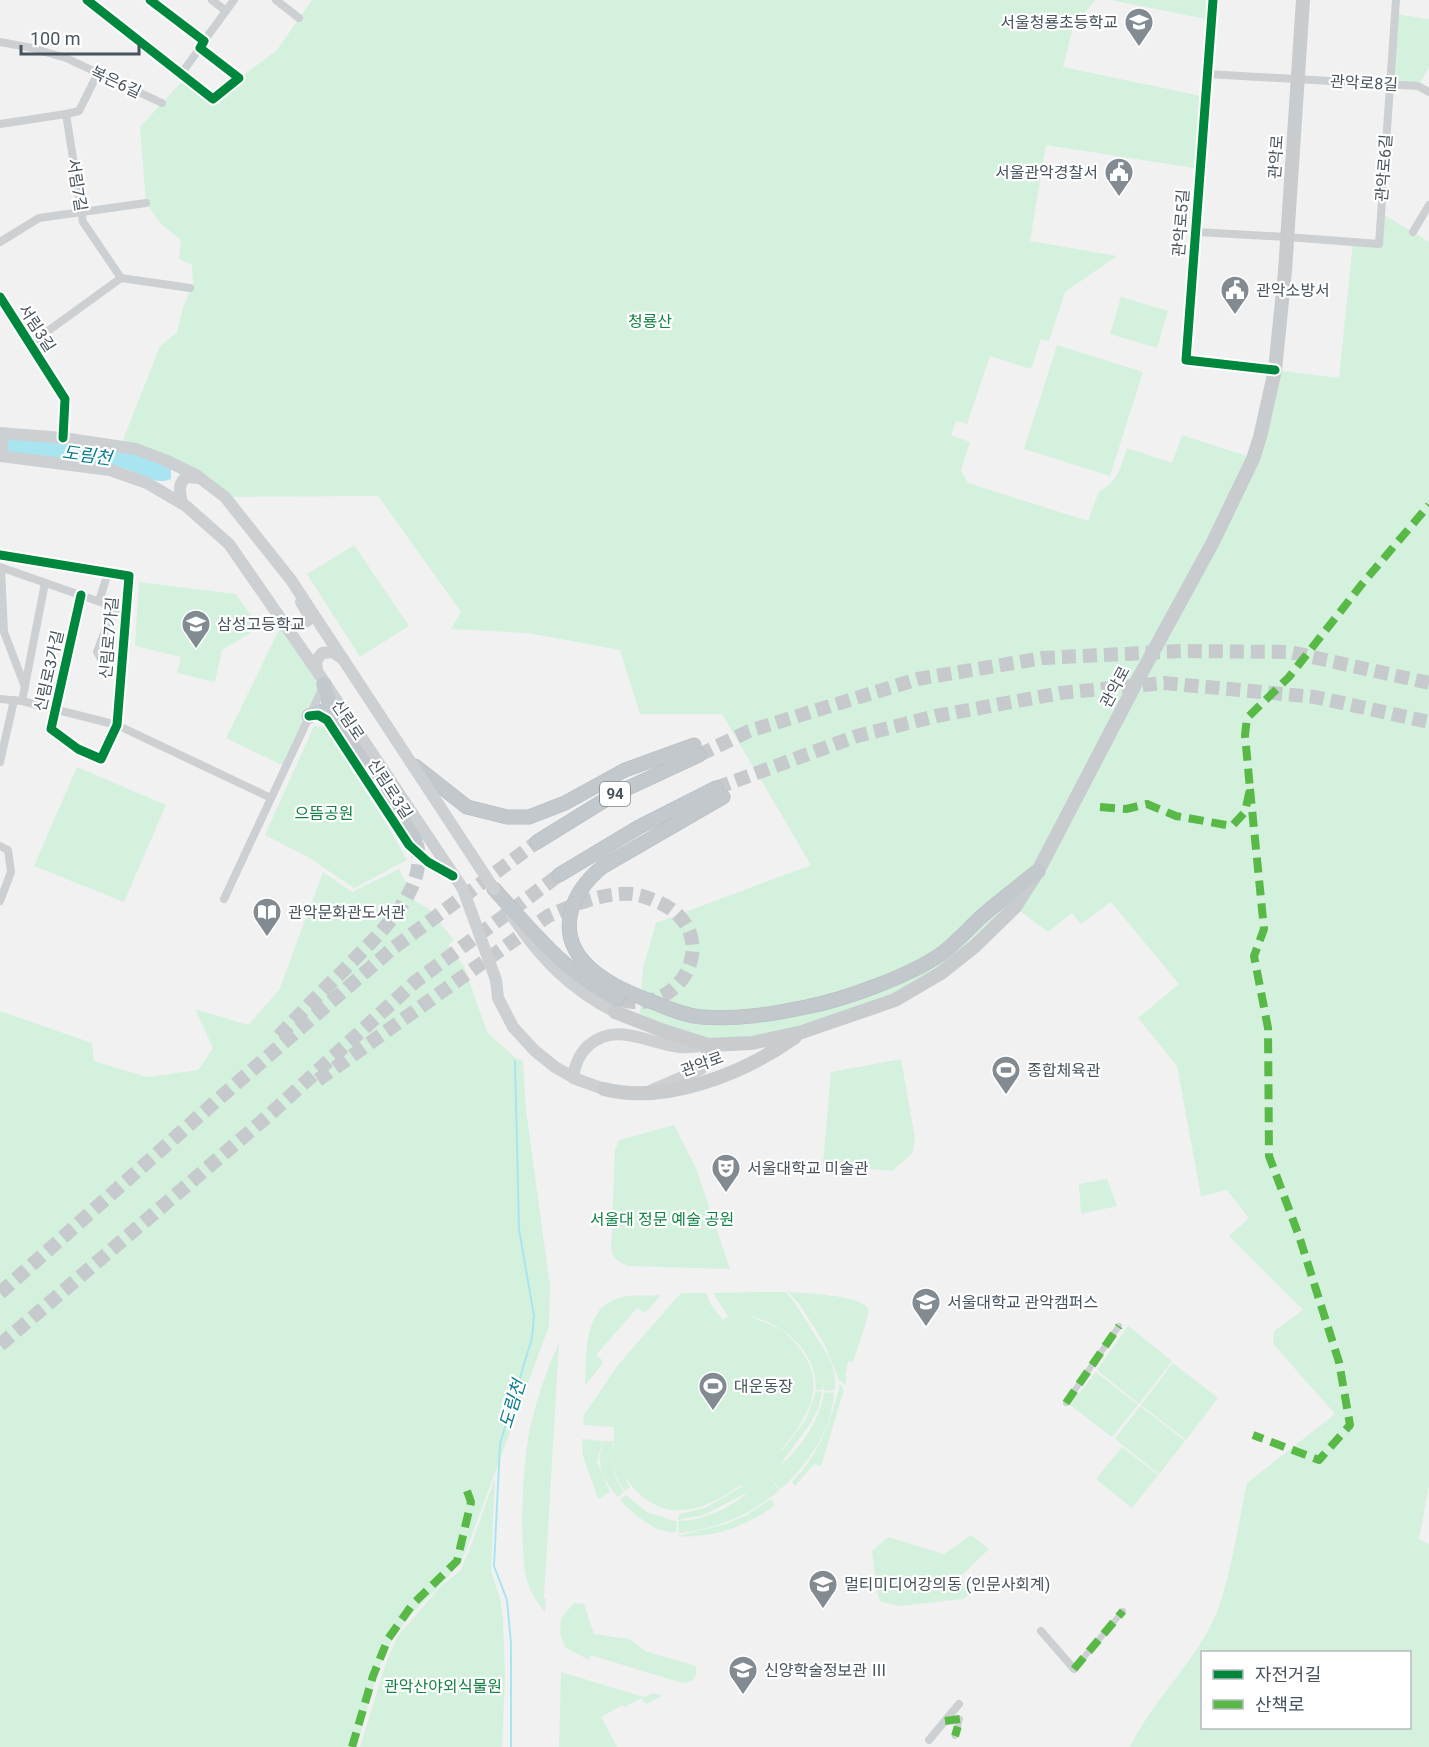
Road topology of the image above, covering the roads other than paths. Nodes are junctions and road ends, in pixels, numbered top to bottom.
1 (87, 0) edge
2 (150, 0) edge
3 (212, 0) edge
4 (234, 0) edge
5 (276, 0) edge
6 (1213, 0) edge
7 (1303, 0) edge
8 (1396, 0) edge
9 (226, 11) junction
10 (299, 18) dead end
11 (0, 42) edge
12 (202, 44) junction
13 (98, 73) junction
14 (181, 74) junction
15 (1207, 74) junction
16 (1298, 79) junction
17 (1390, 84) junction
18 (1429, 92) edge
19 (162, 103) dead end
20 (66, 114) junction
21 (0, 124) edge
22 (146, 203) dead end
23 (1429, 205) edge
24 (81, 212) junction
25 (1196, 232) junction
26 (1413, 232) dead end
27 (1287, 237) junction
28 (0, 242) edge
29 (121, 278) junction
30 (190, 288) dead end
31 (1, 300) edge
32 (30, 344) junction
33 (1275, 370) junction
34 (2, 433) edge
35 (63, 438) junction
36 (0, 459) edge
37 (200, 478) junction
38 (182, 503) junction
39 (0, 555) edge
40 (1, 567) edge
41 (108, 573) junction
42 (45, 583) junction
43 (298, 591) junction
44 (81, 595) junction
45 (99, 601) junction
46 (114, 607) junction
47 (126, 611) junction
48 (283, 622) junction
49 (343, 659) junction
50 (316, 671) junction
51 (121, 677) junction
52 (324, 684) junction
53 (25, 687) junction
54 (0, 699) edge
55 (18, 700) junction
56 (55, 709) junction
57 (309, 716) junction
58 (333, 716) junction
59 (117, 725) junction
60 (0, 762) edge
61 (410, 762) junction
62 (271, 798) junction
63 (416, 839) tunnel mouth
64 (537, 842) tunnel mouth
65 (0, 846) edge
66 (1038, 871) junction
67 (559, 875) tunnel mouth
68 (453, 876) junction
69 (494, 889) joint
70 (224, 899) dead end
71 (0, 901) edge
72 (616, 1006) joint
73 (802, 1032) junction
74 (708, 1045) junction
75 (573, 1078) junction
76 (604, 1089) joint
77 (639, 1095) junction
78 (1119, 1326) dead end
79 (1066, 1403) dead end
80 (1123, 1611) dead end
81 (1041, 1631) dead end
82 (1074, 1669) joint
83 (959, 1704) dead end
84 (945, 1721) junction
85 (955, 1736) dead end
86 (929, 1740) dead end

1 - 14 street
2 - 12 street
3 - 9 street
4 - 9 street
5 - 10 street
6 - 15 street, 관악로5길
7 - 16 main road, 관악로
8 - 17 street, 관악로6길
9 - 12 street
11 - 13 street, 복은6길
12 - 14 street
12 - 14 street
13 - 19 street, 복은6길
13 - 20 street
15 - 16 street
15 - 25 street, 관악로5길
16 - 17 street, 관악로8길
16 - 27 main road, 관악로
17 - 18 street, 관악로8길
17 - 27 street, 관악로6길
20 - 21 street
20 - 24 street, 서림7길
22 - 24 street
23 - 26 street
24 - 28 street
24 - 29 street, 서림7길
25 - 27 street
25 - 33 street, 관악로5길
27 - 33 main road, 관악로
29 - 30 street
29 - 32 street, 서림3길
31 - 32 street, 서림3길
32 - 35 street, 서림3길
33 - 66 main road, 관악로
34 - 35 main road, 신림로, bridge
34 - 36 main road
35 - 37 main road, 신림로, bridge
36 - 38 main road, 신림로, bridge
37 - 38 main road, bridge
37 - 43 main road, 신림로, bridge
38 - 48 main road, 신림로, bridge
39 - 41 street, 신림로7가길
40 - 42 street, 신림로7가길
40 - 53 street, 신림로7가길
41 - 45 street, 신림로7가길
41 - 47 street, 신림로7가길
42 - 44 street, 신림로7가길
42 - 53 street, 신림로3가길
43 - 48 main road, bridge
43 - 49 main road, 신림로, bridge
44 - 45 street, 신림로7가길
44 - 56 street, 신림로3가길
45 - 46 street
46 - 47 street
46 - 51 street, 신림로7가길
47 - 51 street, 신림로7가길
48 - 50 main road, 신림로, bridge
49 - 50 main road, bridge
49 - 61 main road, 신림로, bridge
50 - 52 main road, 신림로
51 - 59 street, 신림로7가길
52 - 57 street
52 - 58 highway
52 - 68 main road, 신림로
53 - 55 street, 신림로3가길
54 - 55 street, 신림로3가길
55 - 56 street, 신림로3가길
55 - 60 street, 신림로3가길
56 - 59 street, 신림로3가길
56 - 59 street, 신림로3가길
57 - 58 highway
57 - 62 street
57 - 68 street, 신림로3길
58 - 63 highway
59 - 62 street, 신림로3가길
61 - 64 highway, 94
61 - 69 main road, 신림로, bridge
62 - 70 street
65 - 71 street
66 - 67 highway, 94
66 - 73 main road, 관악로
68 - 75 main road, 신림로
69 - 72 highway
72 - 74 main road, 관악로
73 - 74 main road, 관악로
73 - 77 main road, 관악로
74 - 75 main road
74 - 77 main road
75 - 76 main road, 신림로
76 - 77 main road, 관악로
78 - 79 street
80 - 82 street
81 - 82 street
83 - 84 street
84 - 85 street
84 - 86 street

